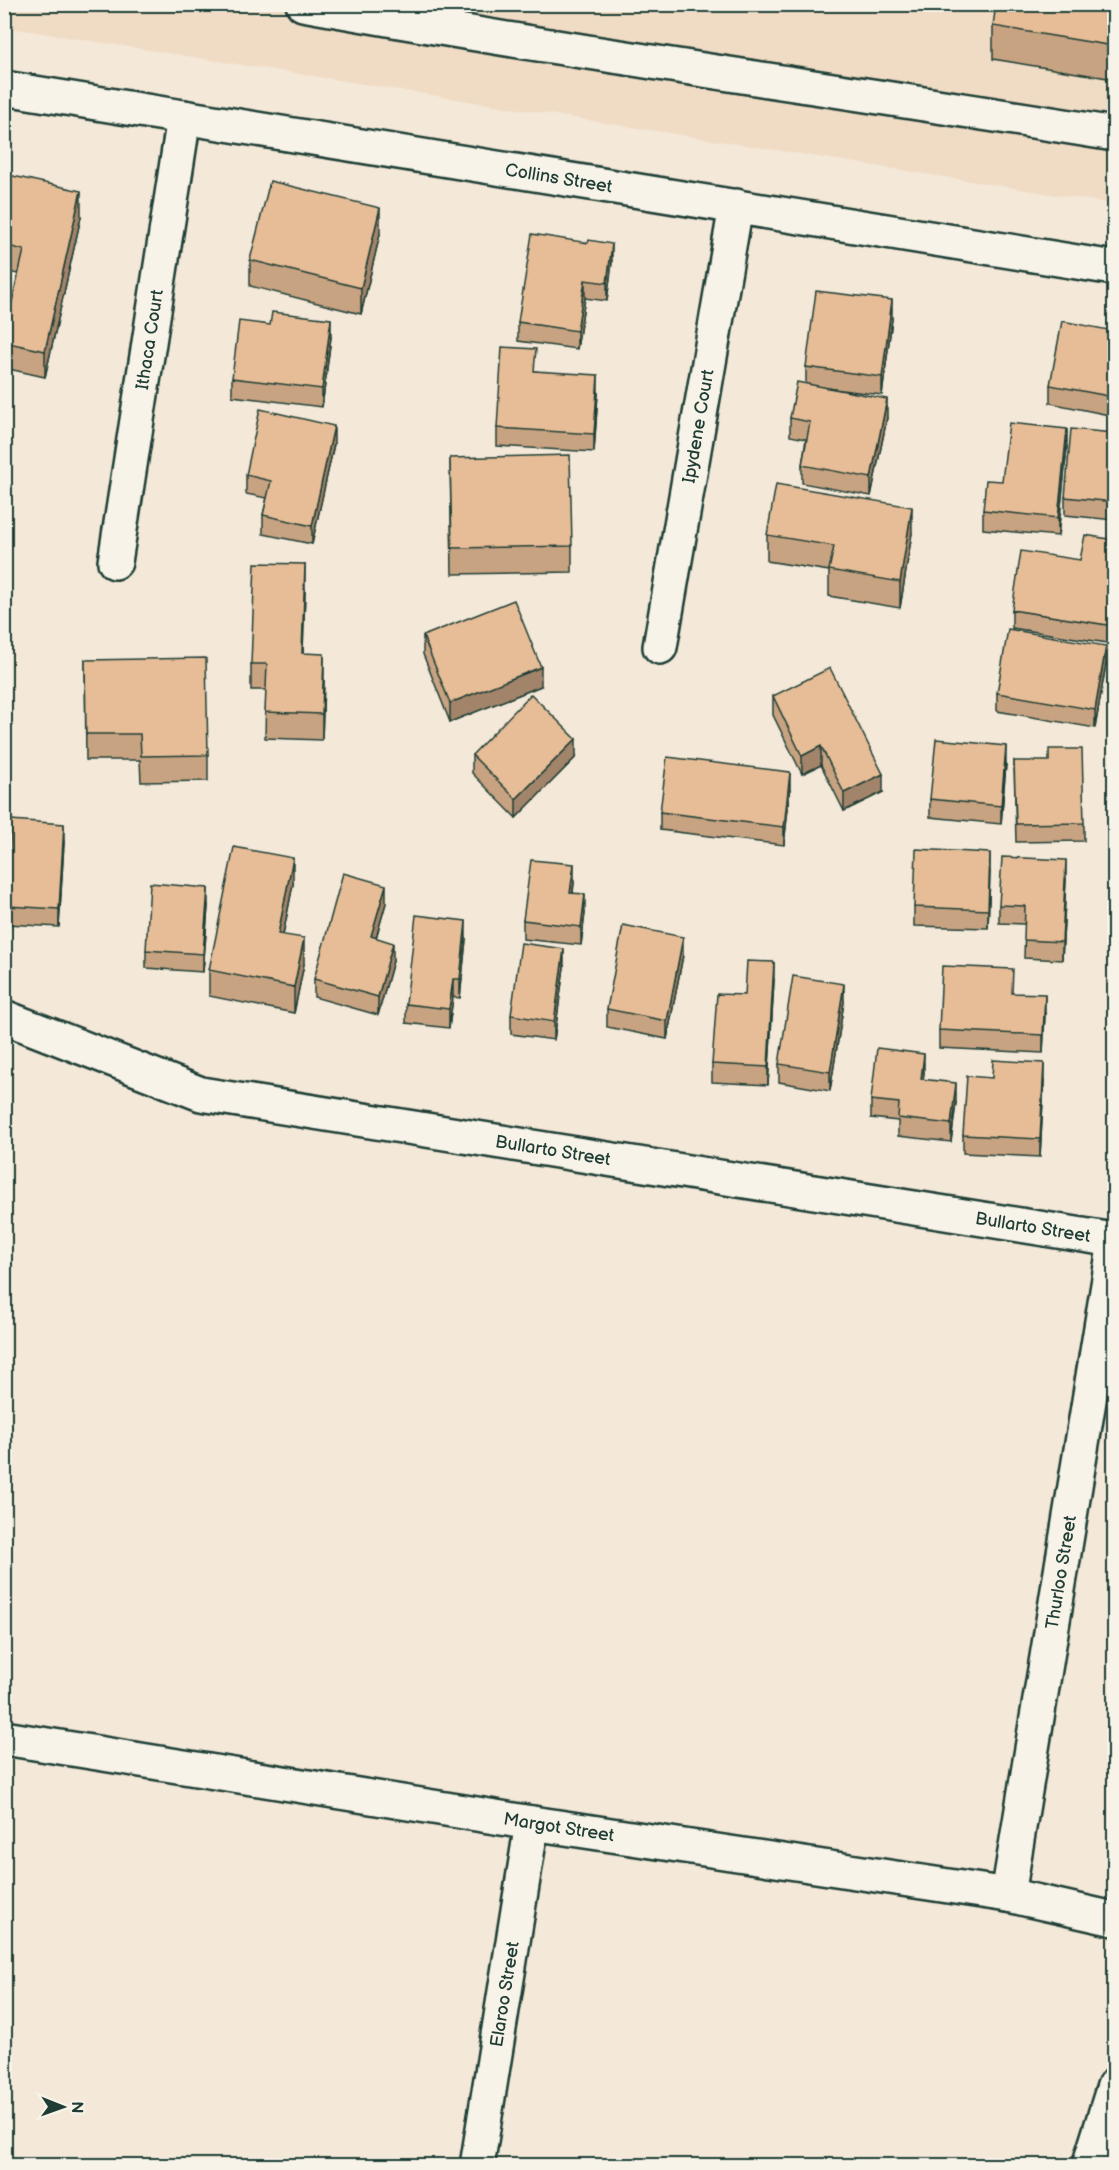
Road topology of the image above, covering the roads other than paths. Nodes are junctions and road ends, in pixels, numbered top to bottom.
1 (303, 4) edge
2 (4, 88) edge
3 (184, 117) junction
4 (1114, 134) edge
5 (736, 206) junction
6 (1114, 268) edge
7 (115, 562) dead end
8 (660, 647) dead end
9 (4, 1017) edge
10 (1114, 1240) edge
11 (1114, 1248) edge
12 (4, 1738) edge
13 (532, 1823) junction
14 (1008, 1896) junction
15 (1114, 1918) edge
16 (1114, 2086) edge
17 (477, 2166) edge
18 (1089, 2166) edge

1 - 4 street
2 - 3 street, Collins Street
3 - 5 street, Collins Street
3 - 7 street, Ithaca Court
5 - 6 street, Collins Street
5 - 8 street, Ipydene Court
9 - 10 street, Bullarto Street
11 - 14 street, Thurloo Street
12 - 13 street, Margot Street
13 - 14 street, Margot Street
13 - 17 street, Elaroo Street
14 - 15 street, Margot Street
16 - 18 street

